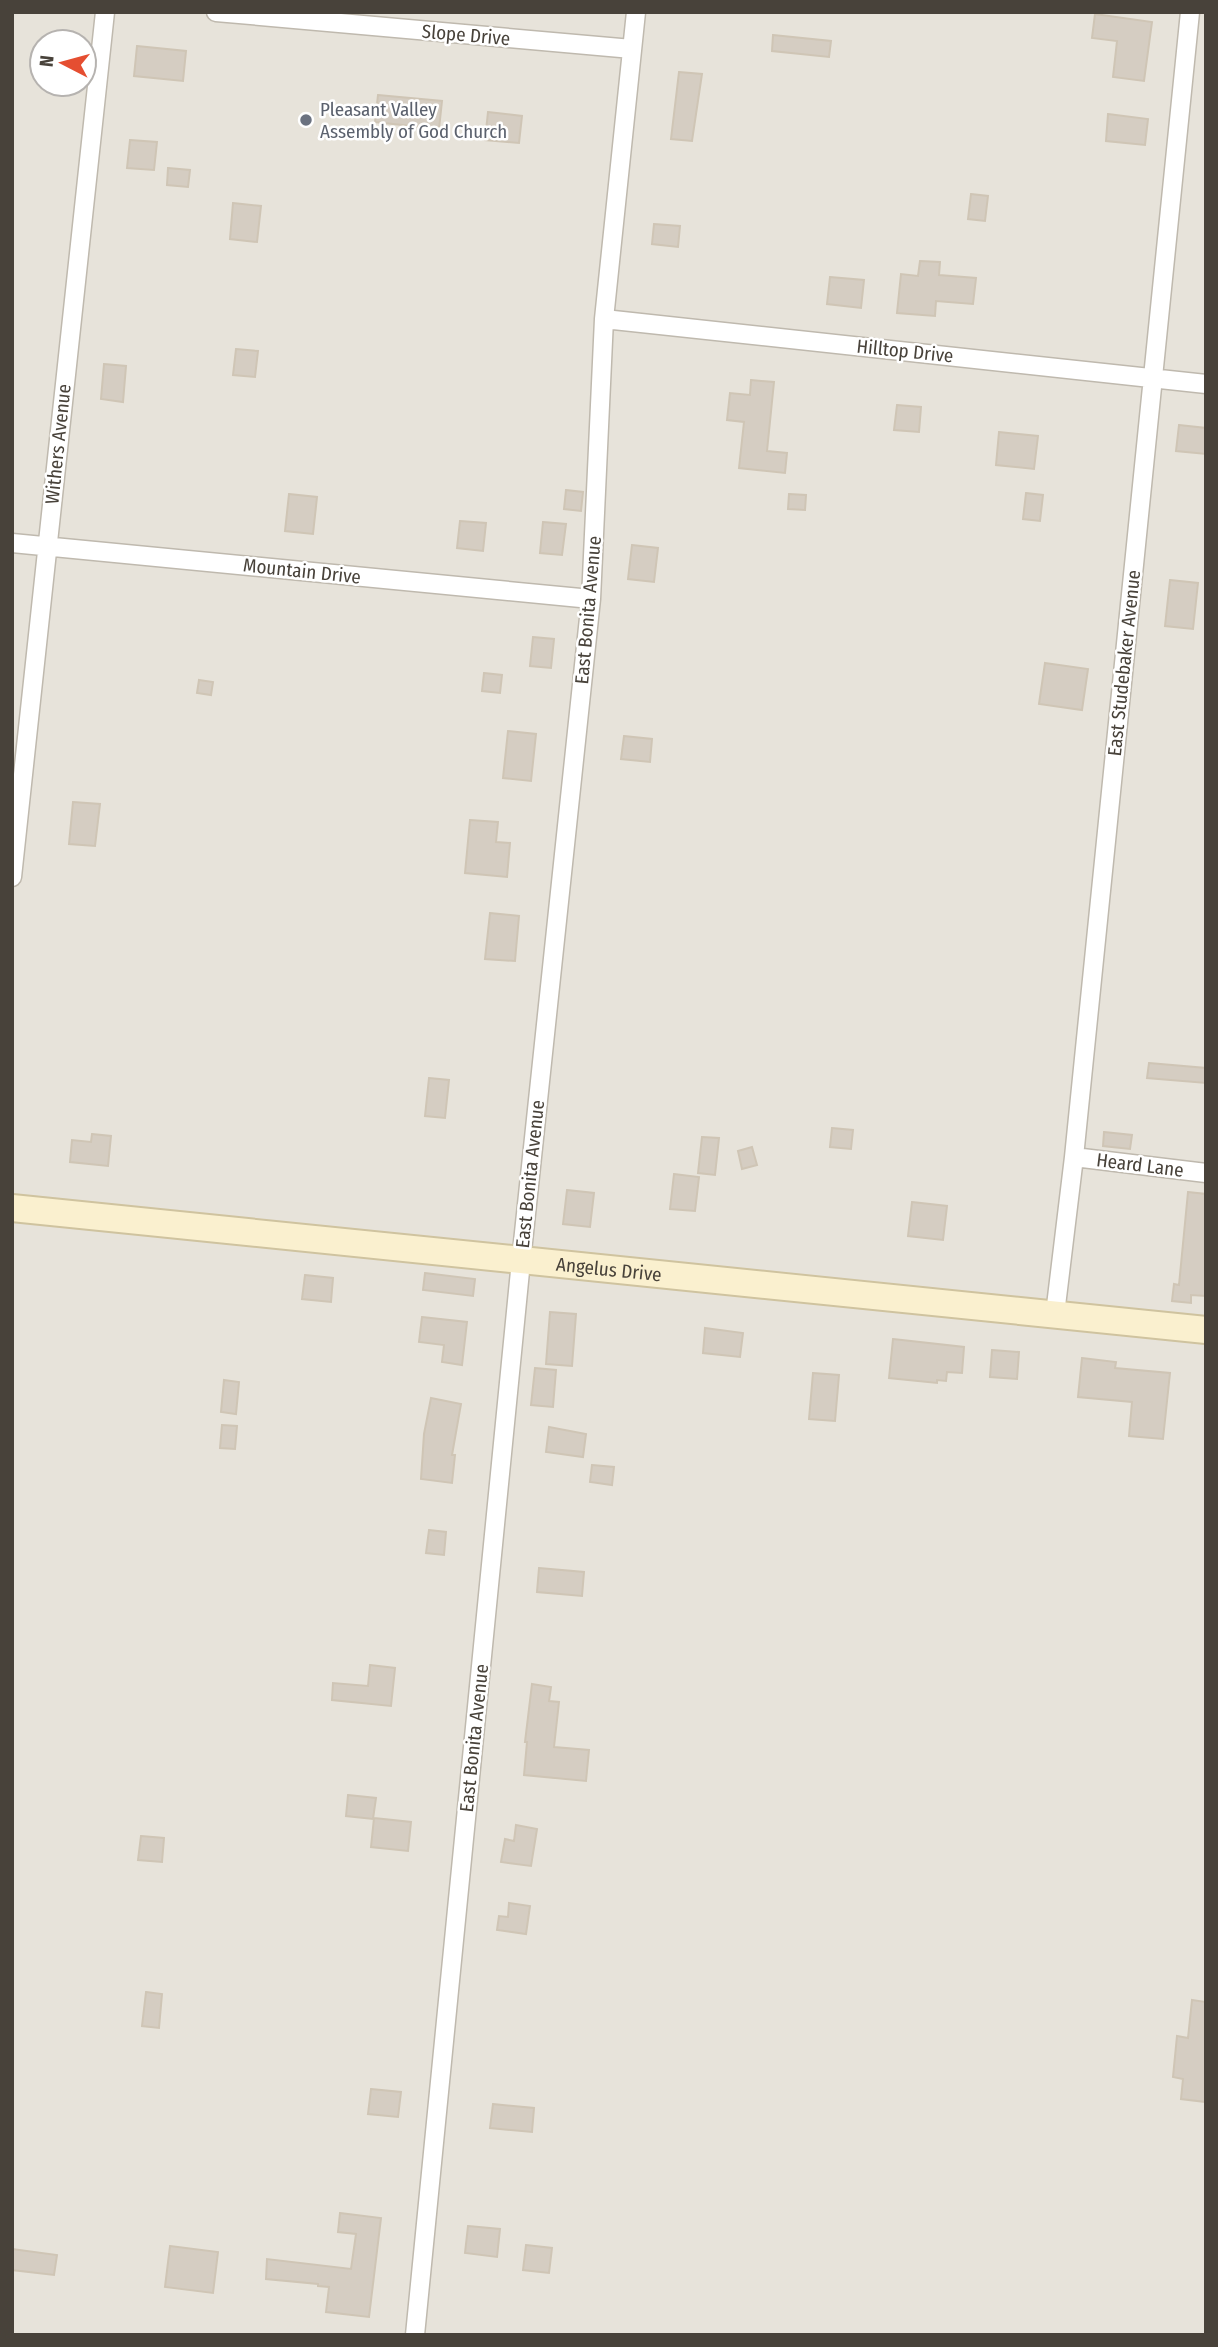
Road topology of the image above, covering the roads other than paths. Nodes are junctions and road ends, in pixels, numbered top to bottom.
1 (105, 12) edge
2 (216, 12) edge
3 (636, 12) edge
4 (1190, 12) edge
5 (632, 49) junction
6 (604, 319) junction
7 (1153, 378) junction
8 (1206, 384) edge
9 (12, 543) edge
10 (47, 546) junction
11 (591, 599) junction
12 (16, 792) edge
13 (12, 877) edge
14 (1074, 1157) junction
15 (1206, 1173) edge
16 (12, 1208) edge
17 (521, 1261) junction
18 (1055, 1314) junction
19 (1206, 1330) edge
20 (415, 2335) edge

1 - 10 street, Withers Avenue
2 - 5 street, Slope Drive
3 - 5 street, East Bonita Avenue
4 - 7 street, East Studebaker Avenue
5 - 6 street, East Bonita Avenue
6 - 7 street, Hilltop Drive
6 - 11 street, East Bonita Avenue
7 - 8 street, Hilltop Drive
7 - 14 street, East Studebaker Avenue
9 - 10 street, Mountain Drive
10 - 11 street, Mountain Drive
10 - 12 street, Withers Avenue
11 - 17 street, East Bonita Avenue
12 - 13 street, Withers Avenue
14 - 15 street, Heard Lane
14 - 18 street, East Studebaker Avenue
16 - 17 street, Angelus Drive
17 - 18 street, Angelus Drive
17 - 20 street, East Bonita Avenue
18 - 19 street, Angelus Drive

